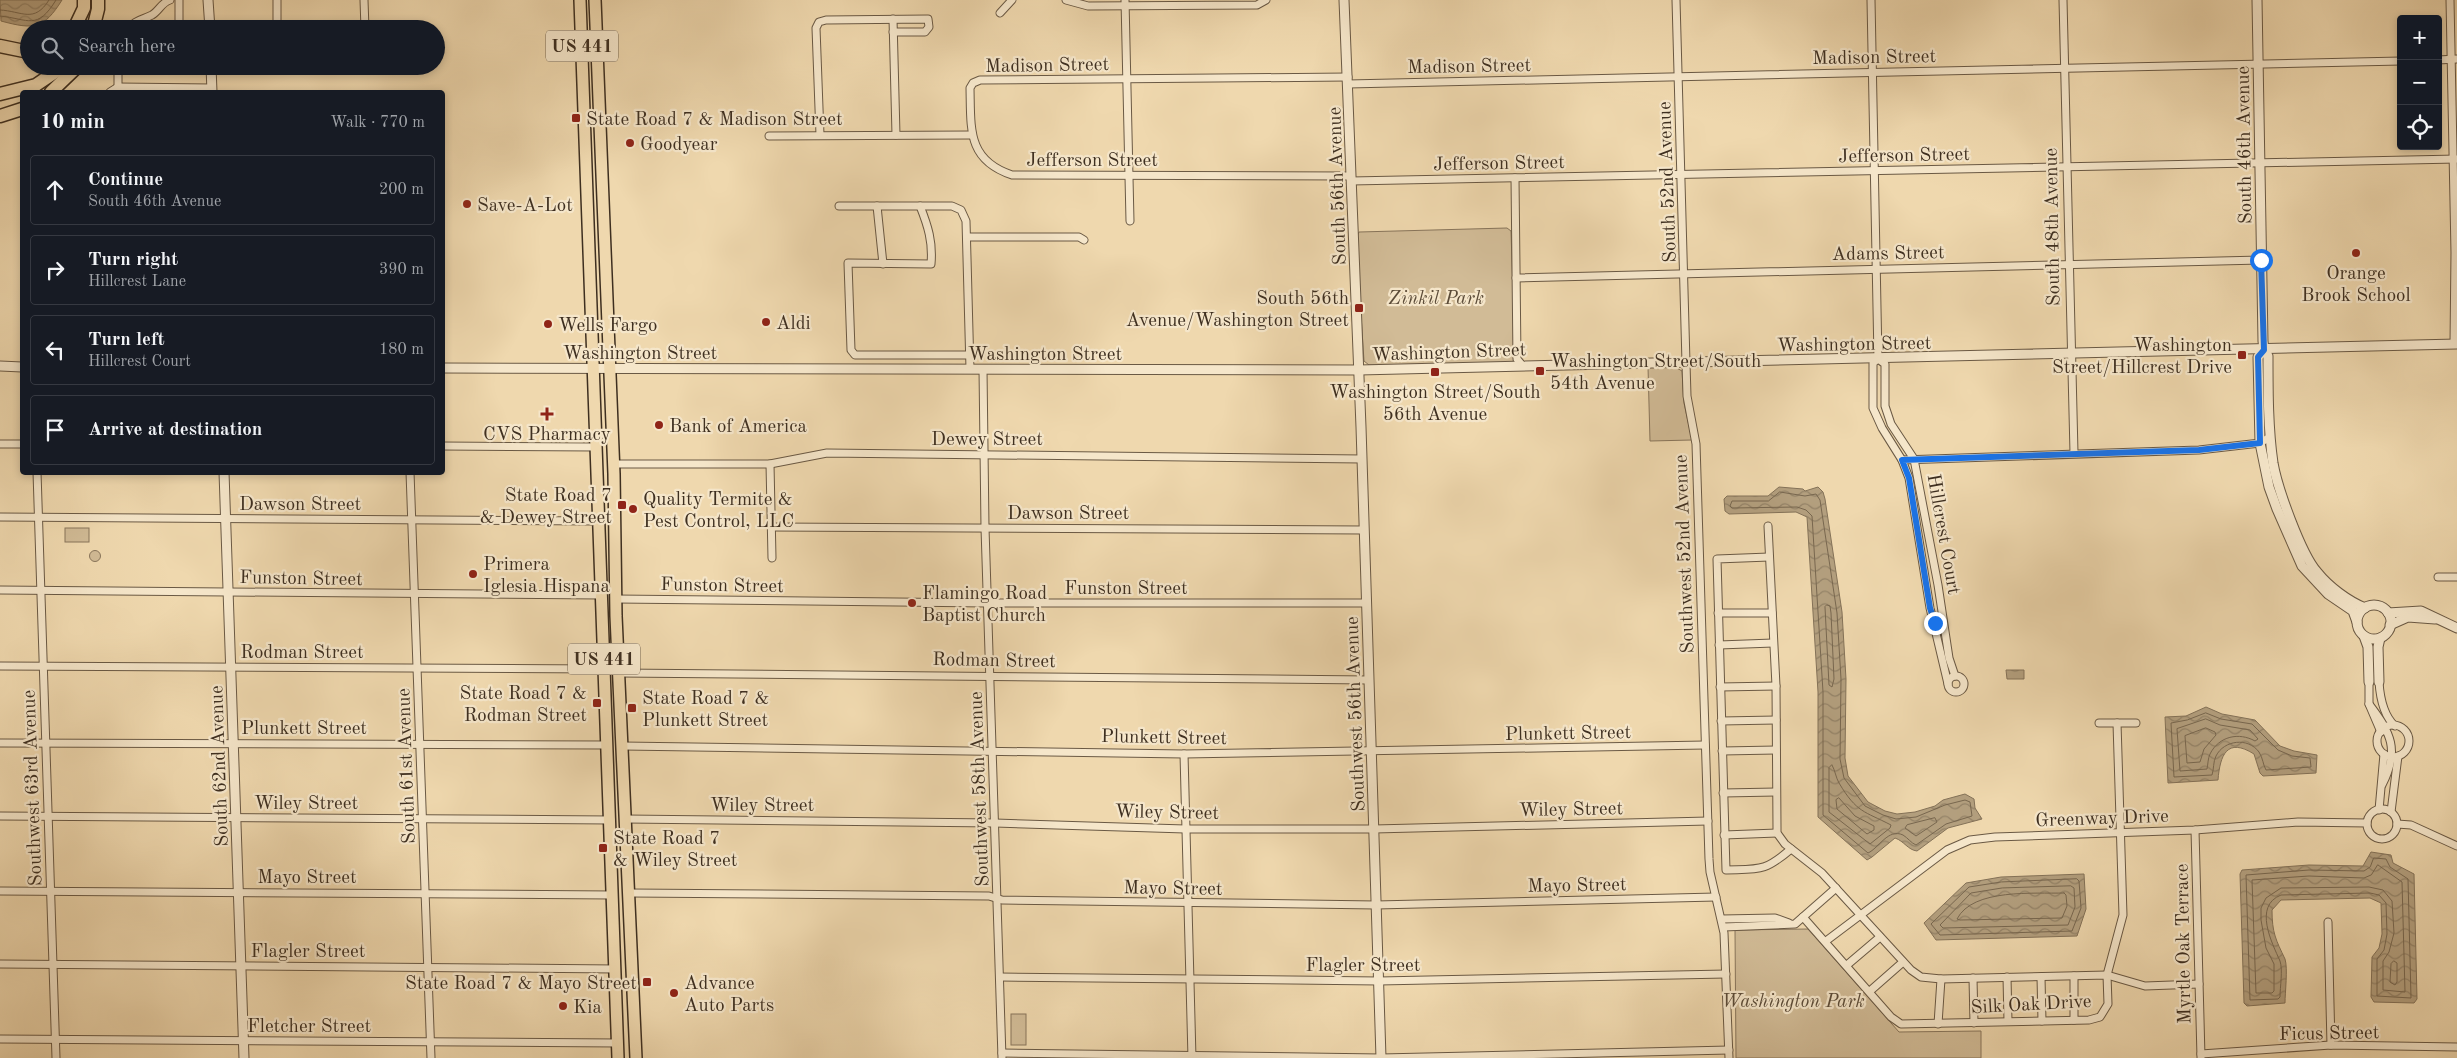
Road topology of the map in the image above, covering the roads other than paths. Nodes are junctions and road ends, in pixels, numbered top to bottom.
1 (84, 0) edge
2 (91, 0) edge
3 (98, 0) edge
4 (105, 0) edge
5 (170, 0) edge
6 (179, 0) edge
7 (208, 0) edge
8 (277, 0) edge
9 (364, 0) edge
10 (580, 0) edge
11 (595, 0) edge
12 (1012, 0) edge
13 (1066, 0) edge
14 (1344, 0) edge
15 (1676, 0) edge
16 (1871, 0) edge
17 (2063, 0) edge
18 (2256, 0) edge
19 (2450, 0) edge
20 (1265, 1) edge
21 (1199, 2) edge
22 (1126, 3) edge
23 (1000, 13) dead end
24 (893, 19) junction
25 (78, 20) edge
26 (88, 20) edge
27 (95, 20) edge
28 (104, 20) edge
29 (135, 20) edge
30 (179, 20) edge
31 (209, 20) edge
32 (277, 20) edge
33 (365, 20) edge
34 (893, 32) junction
35 (0, 46) edge
36 (20, 50) edge
37 (2454, 59) edge
38 (2397, 60) edge
39 (2258, 64) junction
40 (2064, 68) junction
41 (1873, 72) junction
42 (36, 75) edge
43 (51, 75) edge
44 (69, 75) edge
45 (118, 75) edge
46 (211, 75) edge
47 (1679, 77) junction
48 (1126, 78) junction
49 (1348, 80) junction
50 (118, 87) junction
51 (0, 88) edge
52 (53, 90) edge
53 (113, 90) edge
54 (166, 90) edge
55 (212, 90) edge
56 (0, 94) edge
57 (20, 110) edge
58 (0, 116) edge
59 (820, 135) junction
60 (896, 135) junction
61 (972, 135) junction
62 (770, 136) dead end
63 (586, 149) junction
64 (2455, 159) edge
65 (586, 163) junction
66 (2259, 163) junction
67 (2066, 167) junction
68 (1875, 170) junction
69 (1682, 174) junction
70 (1129, 176) junction
71 (602, 178) junction
72 (1351, 178) junction
73 (1515, 178) junction
74 (839, 206) dead end
75 (877, 206) junction
76 (920, 206) junction
77 (1130, 221) dead end
78 (967, 237) junction
79 (1084, 240) dead end
80 (2456, 253) edge
81 (2261, 260) junction
82 (883, 264) junction
83 (2068, 264) junction
84 (1877, 269) junction
85 (1685, 274) junction
86 (1516, 278) junction
87 (2456, 344) edge
88 (2264, 350) junction
89 (2070, 354) junction
90 (970, 355) junction
91 (1878, 359) junction
92 (1686, 363) junction
93 (1522, 365) junction
94 (0, 366) edge
95 (20, 367) edge
96 (445, 368) edge
97 (594, 368) junction
98 (609, 368) junction
99 (970, 369) junction
100 (983, 369) junction
101 (1359, 370) junction
102 (2270, 437) junction
103 (2260, 443) junction
104 (0, 444) edge
105 (20, 444) edge
106 (445, 446) edge
107 (596, 447) junction
108 (2074, 453) junction
109 (985, 454) junction
110 (1362, 459) junction
111 (1914, 459) junction
112 (1902, 460) junction
113 (614, 464) junction
114 (770, 464) junction
115 (36, 475) edge
116 (224, 475) edge
117 (410, 475) edge
118 (0, 517) edge
119 (38, 518) junction
120 (226, 519) junction
121 (412, 520) junction
122 (599, 521) junction
123 (1768, 526) dead end
124 (771, 527) junction
125 (985, 528) junction
126 (1364, 530) junction
127 (1769, 557) junction
128 (772, 558) dead end
129 (601, 572) junction
130 (2457, 577) edge
131 (2438, 578) dead end
132 (0, 590) edge
133 (40, 590) junction
134 (228, 592) junction
135 (414, 595) junction
136 (601, 595) junction
137 (616, 599) junction
138 (987, 603) junction
139 (1367, 603) junction
140 (2365, 608) junction
141 (1718, 613) junction
142 (1772, 613) junction
143 (2388, 613) junction
144 (616, 616) junction
145 (2443, 620) junction
146 (2357, 622) junction
147 (2390, 625) junction
148 (2457, 628) edge
149 (2364, 636) junction
150 (2380, 638) junction
151 (1773, 643) junction
152 (1719, 645) junction
153 (0, 666) edge
154 (43, 667) junction
155 (231, 667) junction
156 (417, 668) junction
157 (604, 669) junction
158 (619, 673) junction
159 (991, 675) junction
160 (1955, 676) junction
161 (1369, 680) junction
162 (2369, 682) joint
163 (2379, 682) joint
164 (1948, 684) junction
165 (1776, 686) junction
166 (1720, 687) junction
167 (1776, 720) junction
168 (1721, 721) junction
169 (2099, 723) dead end
170 (2117, 723) junction
171 (2136, 723) dead end
172 (2395, 726) junction
173 (2384, 729) junction
174 (0, 743) edge
175 (46, 743) junction
176 (233, 743) junction
177 (420, 744) junction
178 (608, 745) junction
179 (1705, 745) junction
180 (623, 746) junction
181 (992, 750) junction
182 (1776, 750) junction
183 (1722, 751) junction
184 (1371, 752) junction
185 (1184, 754) junction
186 (2384, 754) junction
187 (2395, 757) junction
188 (2382, 785) junction
189 (1776, 792) junction
190 (1723, 793) junction
191 (610, 800) junction
192 (2379, 810) junction
193 (2391, 812) junction
194 (0, 816) edge
195 (49, 817) junction
196 (236, 818) junction
197 (423, 819) junction
198 (626, 819) junction
199 (611, 820) junction
200 (1708, 821) junction
201 (996, 823) junction
202 (2367, 823) junction
203 (2397, 824) junction
204 (1186, 829) junction
205 (1374, 829) junction
206 (2195, 830) junction
207 (1777, 833) junction
208 (2120, 833) junction
209 (1724, 835) junction
210 (627, 839) junction
211 (2457, 846) edge
212 (1791, 849) junction
213 (1836, 888) junction
214 (0, 891) edge
215 (52, 891) junction
216 (239, 892) junction
217 (426, 893) junction
218 (630, 893) junction
219 (613, 895) junction
220 (1716, 897) junction
221 (997, 899) junction
222 (1187, 903) junction
223 (1376, 905) junction
224 (1860, 914) junction
225 (1803, 917) junction
226 (2328, 922) dead end
227 (1723, 923) junction
228 (1880, 937) junction
229 (1826, 941) junction
230 (1903, 962) junction
231 (0, 964) edge
232 (54, 964) junction
233 (1847, 965) junction
234 (240, 967) junction
235 (428, 967) junction
236 (616, 968) junction
237 (1726, 974) junction
238 (2107, 975) junction
239 (1000, 976) junction
240 (2074, 976) junction
241 (2007, 977) junction
242 (2042, 977) junction
243 (1974, 978) junction
244 (1941, 979) junction
245 (1190, 980) junction
246 (1379, 981) junction
247 (2199, 984) junction
248 (1870, 991) junction
249 (2074, 1020) junction
250 (2042, 1021) junction
251 (1974, 1022) junction
252 (2008, 1022) junction
253 (1938, 1024) junction
254 (0, 1039) edge
255 (56, 1039) junction
256 (243, 1041) junction
257 (431, 1042) junction
258 (618, 1043) junction
259 (2332, 1045) junction
260 (2457, 1047) edge
261 (1729, 1054) edge
262 (1002, 1055) edge
263 (1192, 1056) edge
264 (2201, 1056) edge
265 (56, 1058) edge
266 (244, 1058) edge
267 (431, 1058) edge
268 (618, 1058) edge
269 (636, 1058) edge
270 (1381, 1058) edge

1 - 25 highway
2 - 26 highway
3 - 27 highway
4 - 28 highway
5 - 29 street
6 - 30 street
7 - 31 street
8 - 32 street
9 - 33 street
10 - 63 main road, US 441
11 - 71 main road, US 441
12 - 23 street
13 - 22 street
14 - 49 street, South 56th Avenue
15 - 47 street, South 52nd Avenue
16 - 41 street
17 - 40 street, South 48th Avenue
18 - 39 street, South 46th Avenue
19 - 37 street
20 - 21 street
21 - 22 street
22 - 48 street
24 - 34 street
24 - 34 street
24 - 59 street
34 - 60 street
35 - 36 highway
37 - 64 street
38 - 39 street, Madison Street
39 - 40 street, Madison Street
39 - 66 street, South 46th Avenue
40 - 41 street, Madison Street
40 - 67 street, South 48th Avenue
41 - 47 street, Madison Street
41 - 68 street
42 - 51 highway
43 - 56 highway
44 - 52 highway
45 - 50 street
46 - 55 street
47 - 49 street, Madison Street
47 - 69 street, South 52nd Avenue
48 - 49 street, Madison Street
48 - 61 street, Madison Street
48 - 70 street
49 - 72 street, South 56th Avenue
50 - 53 street
50 - 54 street
54 - 55 street
57 - 58 highway
59 - 60 street
59 - 62 street
60 - 61 street
61 - 70 street, Jefferson Street
63 - 65 main road, US 441
63 - 71 main road
64 - 66 street, Jefferson Street
64 - 80 street
65 - 71 main road
65 - 97 main road, US 441
66 - 67 street, Jefferson Street
66 - 81 street, South 46th Avenue
67 - 68 street, Jefferson Street
67 - 83 street, South 48th Avenue
68 - 69 street, Jefferson Street
68 - 84 street
69 - 73 street, Jefferson Street
69 - 85 street, South 52nd Avenue
70 - 72 street, Jefferson Street
70 - 77 street
71 - 98 main road, US 441
72 - 73 street, Jefferson Street
72 - 101 street, South 56th Avenue
73 - 86 street
74 - 75 street
75 - 76 street
75 - 82 street
76 - 78 street
76 - 82 street
78 - 79 street
78 - 90 street
80 - 87 street
81 - 83 street, Adams Street
81 - 88 street, South 46th Avenue
82 - 90 street
83 - 84 street, Adams Street
83 - 89 street, South 48th Avenue
84 - 85 street, Adams Street
84 - 91 street
85 - 86 street, Adams Street
85 - 92 street, South 52nd Avenue
86 - 93 street
87 - 88 street, Washington Street
88 - 89 street, Washington Street
88 - 102 street, South 46th Avenue
88 - 103 street, South 46th Avenue
89 - 91 street, Washington Street
89 - 108 street, South 48th Avenue
90 - 99 street
91 - 92 street, Washington Street
91 - 111 street, Hillcrest Court
91 - 112 street, Hillcrest Court
92 - 93 street, Washington Street
92 - 179 street, Southwest 52nd Avenue
93 - 101 street, Washington Street
94 - 95 street
96 - 97 street, Washington Street
97 - 98 street, Washington Street
97 - 107 main road, US 441
98 - 99 street, Washington Street
98 - 113 main road, US 441
99 - 100 street, Washington Street
100 - 101 street, Washington Street
100 - 109 street, Southwest 58th Avenue
101 - 110 street, Southwest 56th Avenue
102 - 103 street
102 - 140 street, South 46th Avenue
103 - 108 street
103 - 146 street, South 46th Avenue
104 - 105 street
106 - 107 street
107 - 122 main road, US 441
108 - 111 street
109 - 110 street, Dewey Street
109 - 114 street, Dewey Street
109 - 125 street, Southwest 58th Avenue
110 - 126 street, Southwest 56th Avenue
111 - 112 street
111 - 160 street, Hillcrest Court
112 - 164 street, Hillcrest Court
113 - 114 street, Dewey Street
113 - 137 main road, US 441
114 - 124 street
115 - 119 street, Southwest 63rd Avenue
116 - 120 street, South 62nd Avenue
117 - 121 street, South 61st Avenue
118 - 119 street, Dawson Street
119 - 120 street, Dawson Street
119 - 133 street, Southwest 63rd Avenue
120 - 121 street, Dawson Street
120 - 134 street, South 62nd Avenue
121 - 122 street, Dawson Street
121 - 135 street, South 61st Avenue
122 - 129 main road, US 441
123 - 127 street
124 - 125 street, Dawson Street
124 - 128 street
125 - 126 street, Dawson Street
125 - 138 street, Southwest 58th Avenue
126 - 139 street, Southwest 56th Avenue
127 - 141 street
127 - 142 street
129 - 136 main road, US 441
129 - 137 main road
130 - 131 street
132 - 133 street, Funston Street
133 - 134 street, Funston Street
133 - 154 street, Southwest 63rd Avenue
134 - 135 street, Funston Street
134 - 155 street, South 62nd Avenue
135 - 136 street, Funston Street
135 - 156 street, South 61st Avenue
136 - 144 main road
136 - 157 main road, US 441
137 - 138 street, Funston Street
137 - 144 main road, US 441
138 - 139 street, Funston Street
138 - 159 street, Southwest 58th Avenue
139 - 161 street, Southwest 56th Avenue
140 - 143 street
140 - 146 street
141 - 142 street
141 - 152 street
142 - 151 street
143 - 145 street
143 - 147 street
144 - 158 main road, US 441
145 - 147 street
145 - 148 street
146 - 149 street
147 - 150 street
149 - 150 street
149 - 162 street
150 - 163 street
151 - 152 street
151 - 165 street
152 - 166 street
153 - 154 street, Rodman Street
154 - 155 street, Rodman Street
154 - 175 street, Southwest 63rd Avenue
155 - 156 street, Rodman Street
155 - 176 street, South 62nd Avenue
156 - 157 street, Rodman Street
156 - 177 street, South 61st Avenue
157 - 178 main road, US 441
158 - 159 street, Rodman Street
158 - 180 main road, US 441
159 - 161 street, Rodman Street
159 - 181 street, Southwest 58th Avenue
160 - 164 street
160 - 164 street
161 - 184 street, Southwest 56th Avenue
162 - 173 street
163 - 172 street
165 - 166 street
165 - 167 street
166 - 168 street
167 - 168 street
167 - 182 street
168 - 183 street
169 - 170 street
170 - 171 street
170 - 208 street, Silk Oak Drive
172 - 173 street
172 - 187 street
173 - 186 street
173 - 187 street
174 - 175 street, Plunkett Street
175 - 176 street, Plunkett Street
175 - 195 street, Southwest 63rd Avenue
176 - 177 street, Plunkett Street
176 - 196 street, South 62nd Avenue
177 - 178 street, Plunkett Street
177 - 197 street, South 61st Avenue
178 - 191 main road, US 441
179 - 184 street, Plunkett Street
179 - 200 street
180 - 181 street, Plunkett Street
180 - 198 main road, US 441
181 - 185 street, Plunkett Street
181 - 201 street, Southwest 58th Avenue
182 - 183 street
182 - 189 street
183 - 190 street
184 - 185 street, Plunkett Street
184 - 205 street, Southwest 56th Avenue
185 - 204 street
186 - 187 street
186 - 188 street
187 - 188 street
187 - 193 street
188 - 192 street
189 - 190 street
189 - 207 street
190 - 209 street
191 - 198 main road
191 - 199 main road, US 441
192 - 193 street
192 - 202 street
193 - 203 street
194 - 195 street, Wiley Street
195 - 196 street, Wiley Street
195 - 215 street, Southwest 63rd Avenue
196 - 197 street, Wiley Street
196 - 216 street, South 62nd Avenue
197 - 199 street, Wiley Street
197 - 217 street, South 61st Avenue
198 - 201 street, Wiley Street
198 - 210 main road, US 441
199 - 210 main road
199 - 219 main road, US 441
200 - 205 street, Wiley Street
200 - 220 street
201 - 204 street, Wiley Street
201 - 221 street, Southwest 58th Avenue
202 - 203 street
202 - 206 street, Greenway Drive
203 - 211 street
204 - 205 street, Wiley Street
204 - 222 street
205 - 223 street, Southwest 56th Avenue
206 - 208 street, Greenway Drive
206 - 247 street, Myrtle Oak Terrace
207 - 209 street
207 - 212 street
208 - 224 street, Greenway Drive
208 - 238 street, Silk Oak Drive
209 - 212 street
210 - 218 main road, US 441
212 - 213 street
213 - 224 street
213 - 225 street
214 - 215 street, Mayo Street
215 - 216 street, Mayo Street
215 - 232 street, Southwest 63rd Avenue
216 - 217 street, Mayo Street
216 - 234 street, South 62nd Avenue
217 - 219 street, Mayo Street
217 - 235 street, South 61st Avenue
218 - 221 street, Mayo Street
218 - 269 main road, US 441
219 - 236 main road, US 441
220 - 223 street, Mayo Street
220 - 227 street
221 - 222 street, Mayo Street
221 - 239 street, Southwest 58th Avenue
222 - 223 street, Mayo Street
222 - 245 street
223 - 246 street, Southwest 56th Avenue
224 - 228 street
224 - 229 street, Greenway Drive
225 - 227 street
225 - 229 street, Silk Oak Drive
226 - 259 street
227 - 237 street
228 - 230 street
228 - 233 street
229 - 233 street, Silk Oak Drive
230 - 244 street
230 - 248 street
231 - 232 street, Flagler Street
232 - 234 street, Flagler Street
232 - 255 street, Southwest 63rd Avenue
233 - 248 street, Silk Oak Drive
234 - 235 street, Flagler Street
234 - 256 street, South 62nd Avenue
235 - 236 street, Flagler Street
235 - 257 street, South 61st Avenue
236 - 258 main road, US 441
237 - 246 street, Flagler Street
237 - 261 street
238 - 240 street
238 - 247 street
238 - 249 street, Silk Oak Drive
239 - 245 street, Flagler Street
239 - 262 street, Southwest 58th Avenue
240 - 242 street
240 - 249 street
241 - 242 street
241 - 243 street
241 - 252 street
242 - 250 street
243 - 244 street
243 - 251 street
244 - 253 street
245 - 246 street, Flagler Street
245 - 263 street
246 - 270 street, Southwest 56th Avenue
247 - 264 street, Myrtle Oak Terrace
248 - 253 street, Silk Oak Drive
249 - 250 street, Silk Oak Drive
250 - 252 street, Silk Oak Drive
251 - 252 street, Silk Oak Drive
251 - 253 street, Silk Oak Drive
254 - 255 street, Fletcher Street
255 - 256 street, Fletcher Street
255 - 265 street, Southwest 63rd Avenue
256 - 257 street, Fletcher Street
256 - 266 street, South 62nd Avenue
257 - 258 street, Fletcher Street
257 - 267 street, South 61st Avenue
258 - 268 main road, US 441
259 - 260 street, Ficus Street
259 - 264 street, Ficus Street
261 - 270 street
262 - 263 street
263 - 270 street

